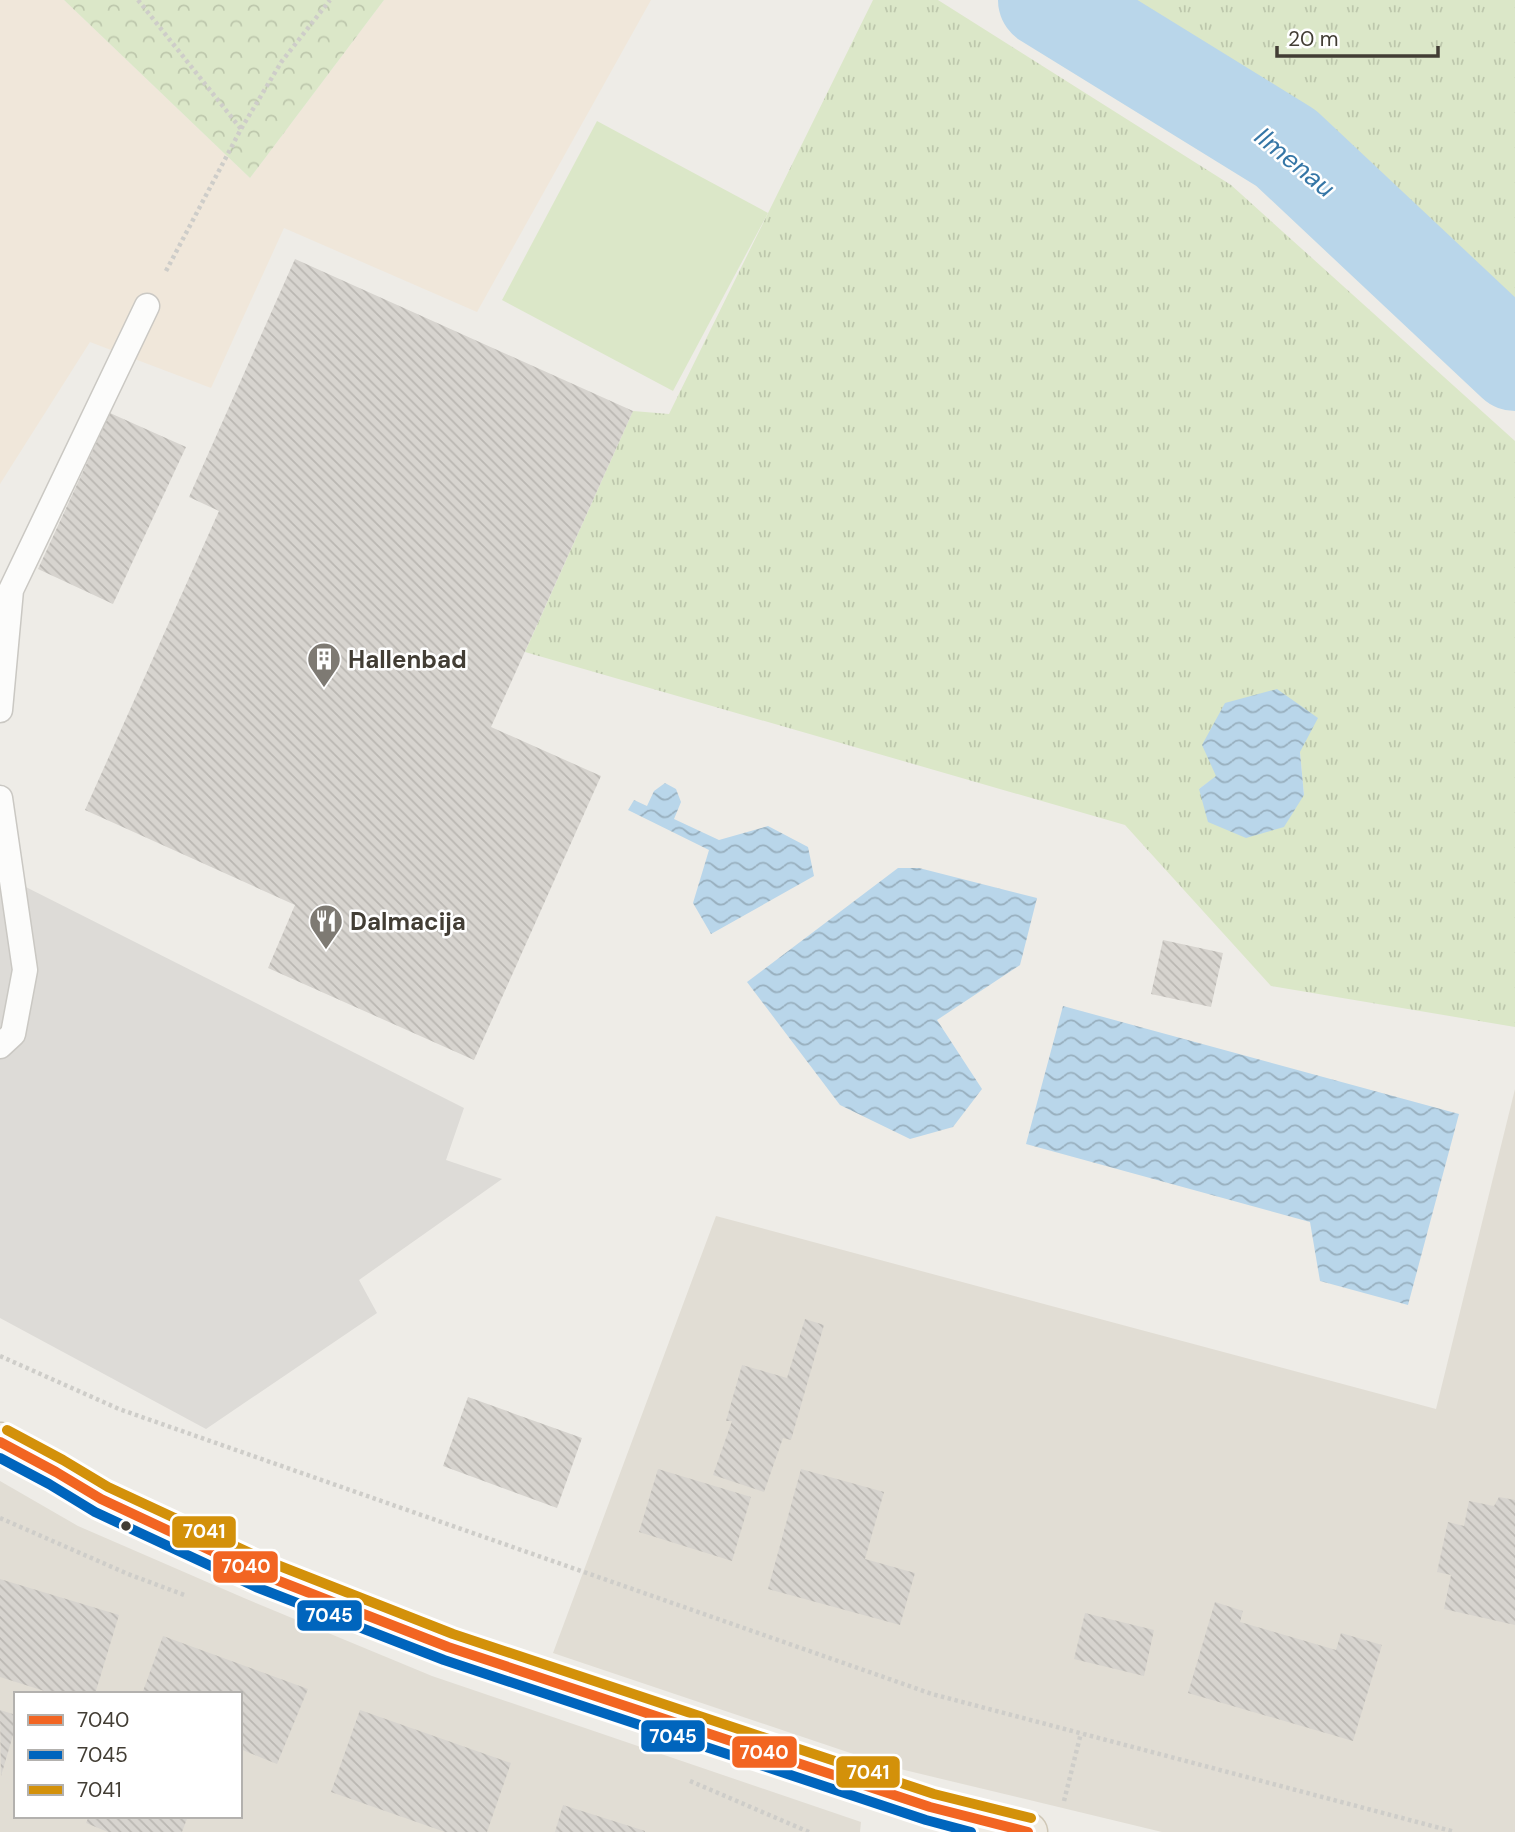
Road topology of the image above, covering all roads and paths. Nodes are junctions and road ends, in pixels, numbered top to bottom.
1 (138, 0) edge
2 (330, 0) edge
3 (241, 129) junction
4 (147, 306) joint
5 (0, 710) edge
6 (0, 797) edge
7 (0, 1046) edge
8 (0, 1356) edge
9 (0, 1441) edge
10 (1081, 1733) junction
11 (1062, 1807) dead end
12 (1028, 1832) edge
13 (1455, 1832) edge

1 - 3 path
2 - 3 path
3 - 4 path
4 - 5 lane
6 - 7 lane
8 - 10 path
9 - 12 main road
10 - 11 path
10 - 13 path

